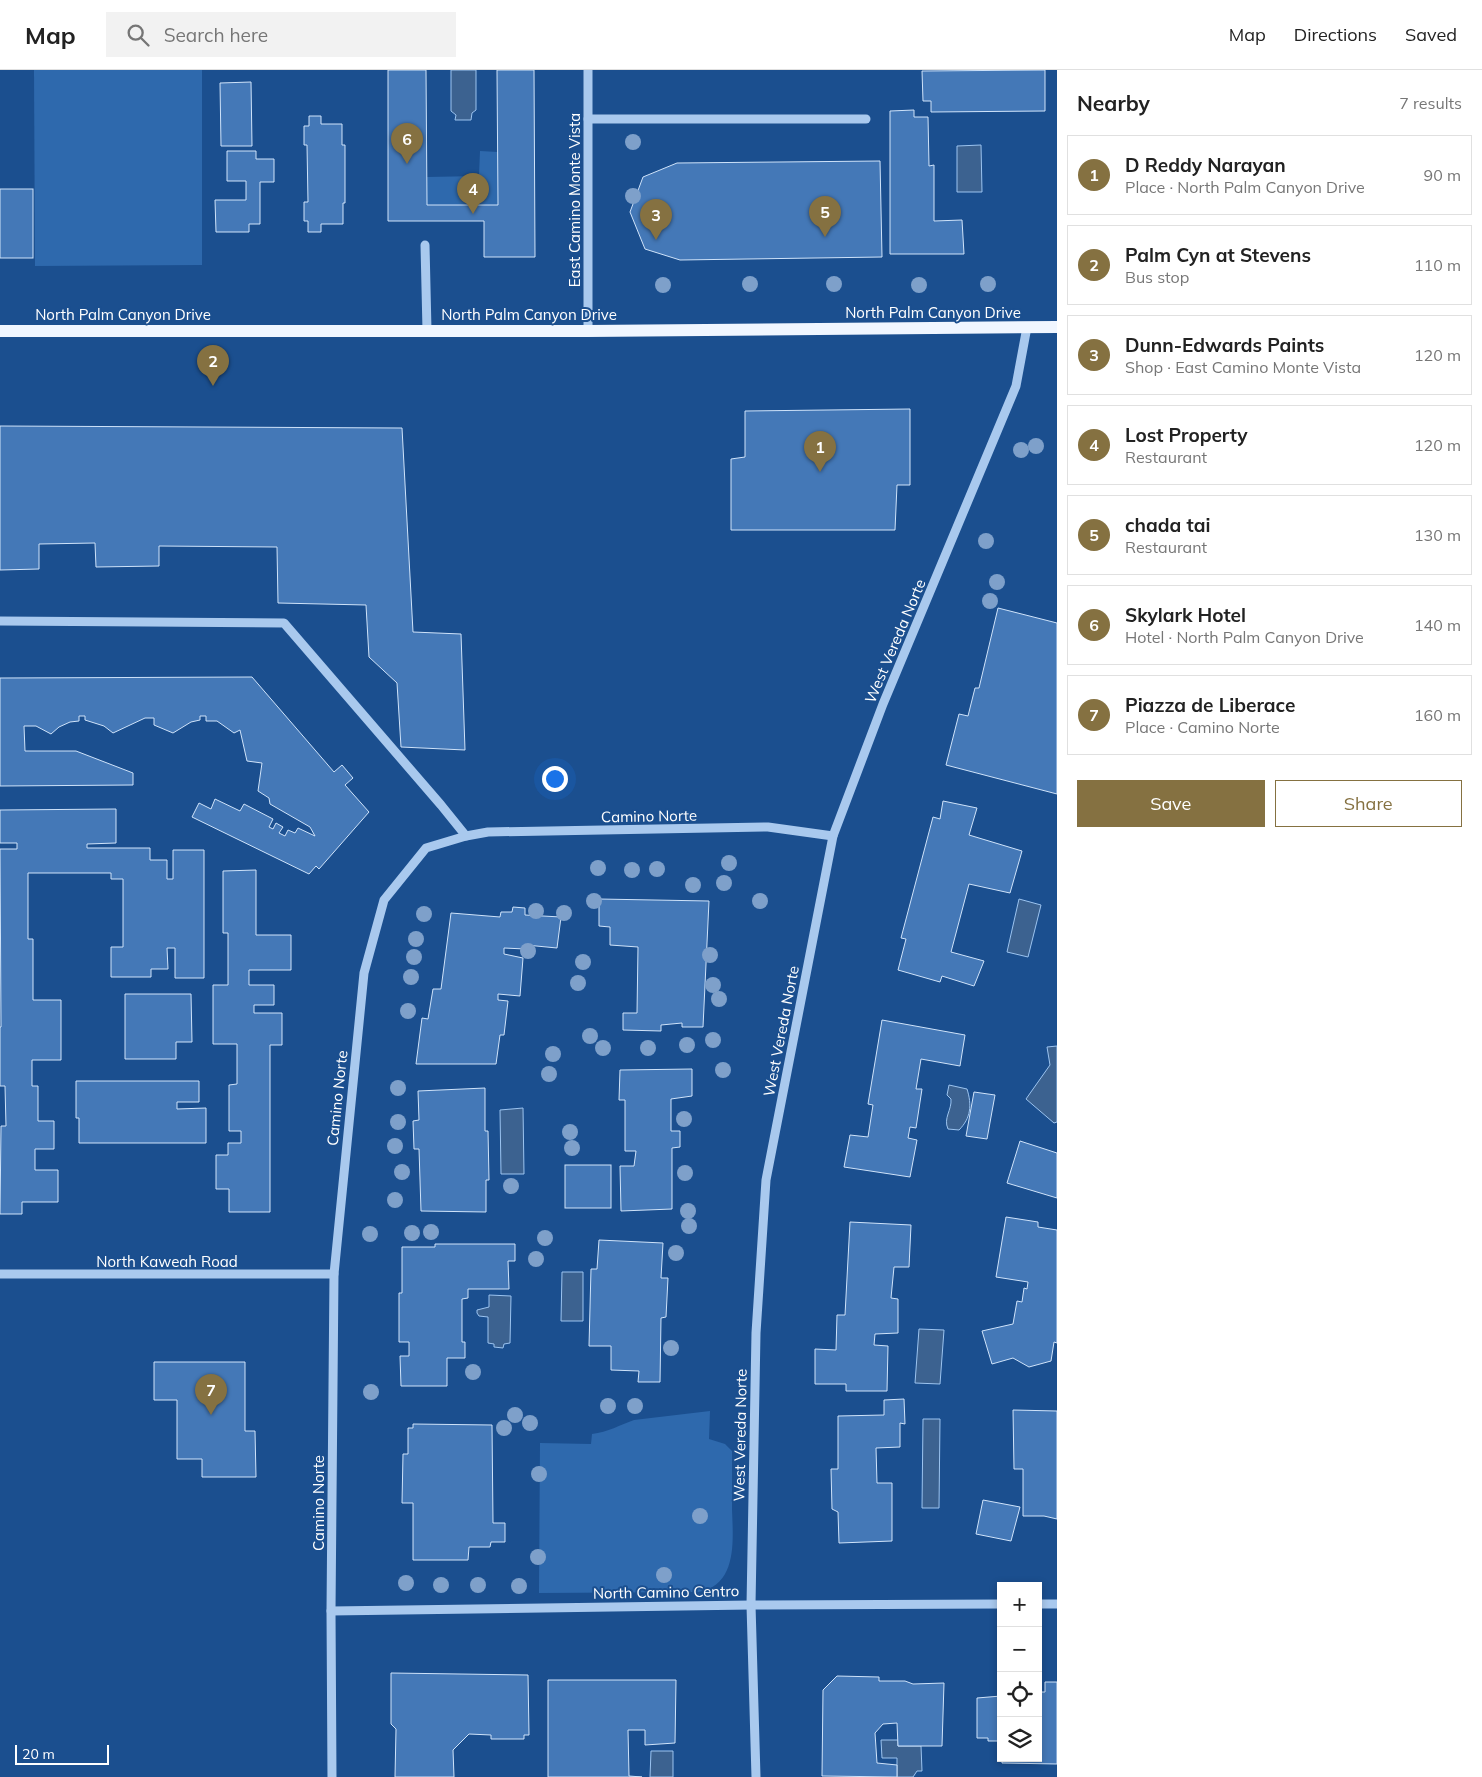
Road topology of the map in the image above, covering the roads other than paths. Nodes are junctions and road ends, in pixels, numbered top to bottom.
1 (588, 70) edge
2 (588, 119) junction
3 (866, 119) dead end
4 (425, 245) dead end
5 (1027, 327) junction
6 (1057, 327) edge
7 (427, 330) junction
8 (0, 331) edge
9 (588, 331) junction
10 (0, 621) edge
11 (466, 836) junction
12 (833, 836) junction
13 (0, 1274) edge
14 (334, 1274) junction
15 (997, 1604) edge
16 (1042, 1604) edge
17 (1057, 1604) edge
18 (751, 1605) junction
19 (331, 1611) junction
20 (332, 1777) edge
21 (756, 1777) edge

1 - 2 street, East Camino Monte Vista
2 - 3 street
2 - 9 street, East Camino Monte Vista
4 - 7 street
5 - 6 main road, North Palm Canyon Drive
5 - 9 main road, North Palm Canyon Drive
5 - 12 street, West Vereda Norte
7 - 8 main road, North Palm Canyon Drive
7 - 9 main road, North Palm Canyon Drive
10 - 11 street
11 - 12 street, Camino Norte
11 - 14 street, Camino Norte
12 - 18 street, West Vereda Norte
13 - 14 street, North Kaweah Road
14 - 19 street, Camino Norte
15 - 18 street, North Camino Centro
16 - 17 street
18 - 19 street, North Camino Centro
18 - 21 street, West Vereda Norte
19 - 20 street, Camino Norte

